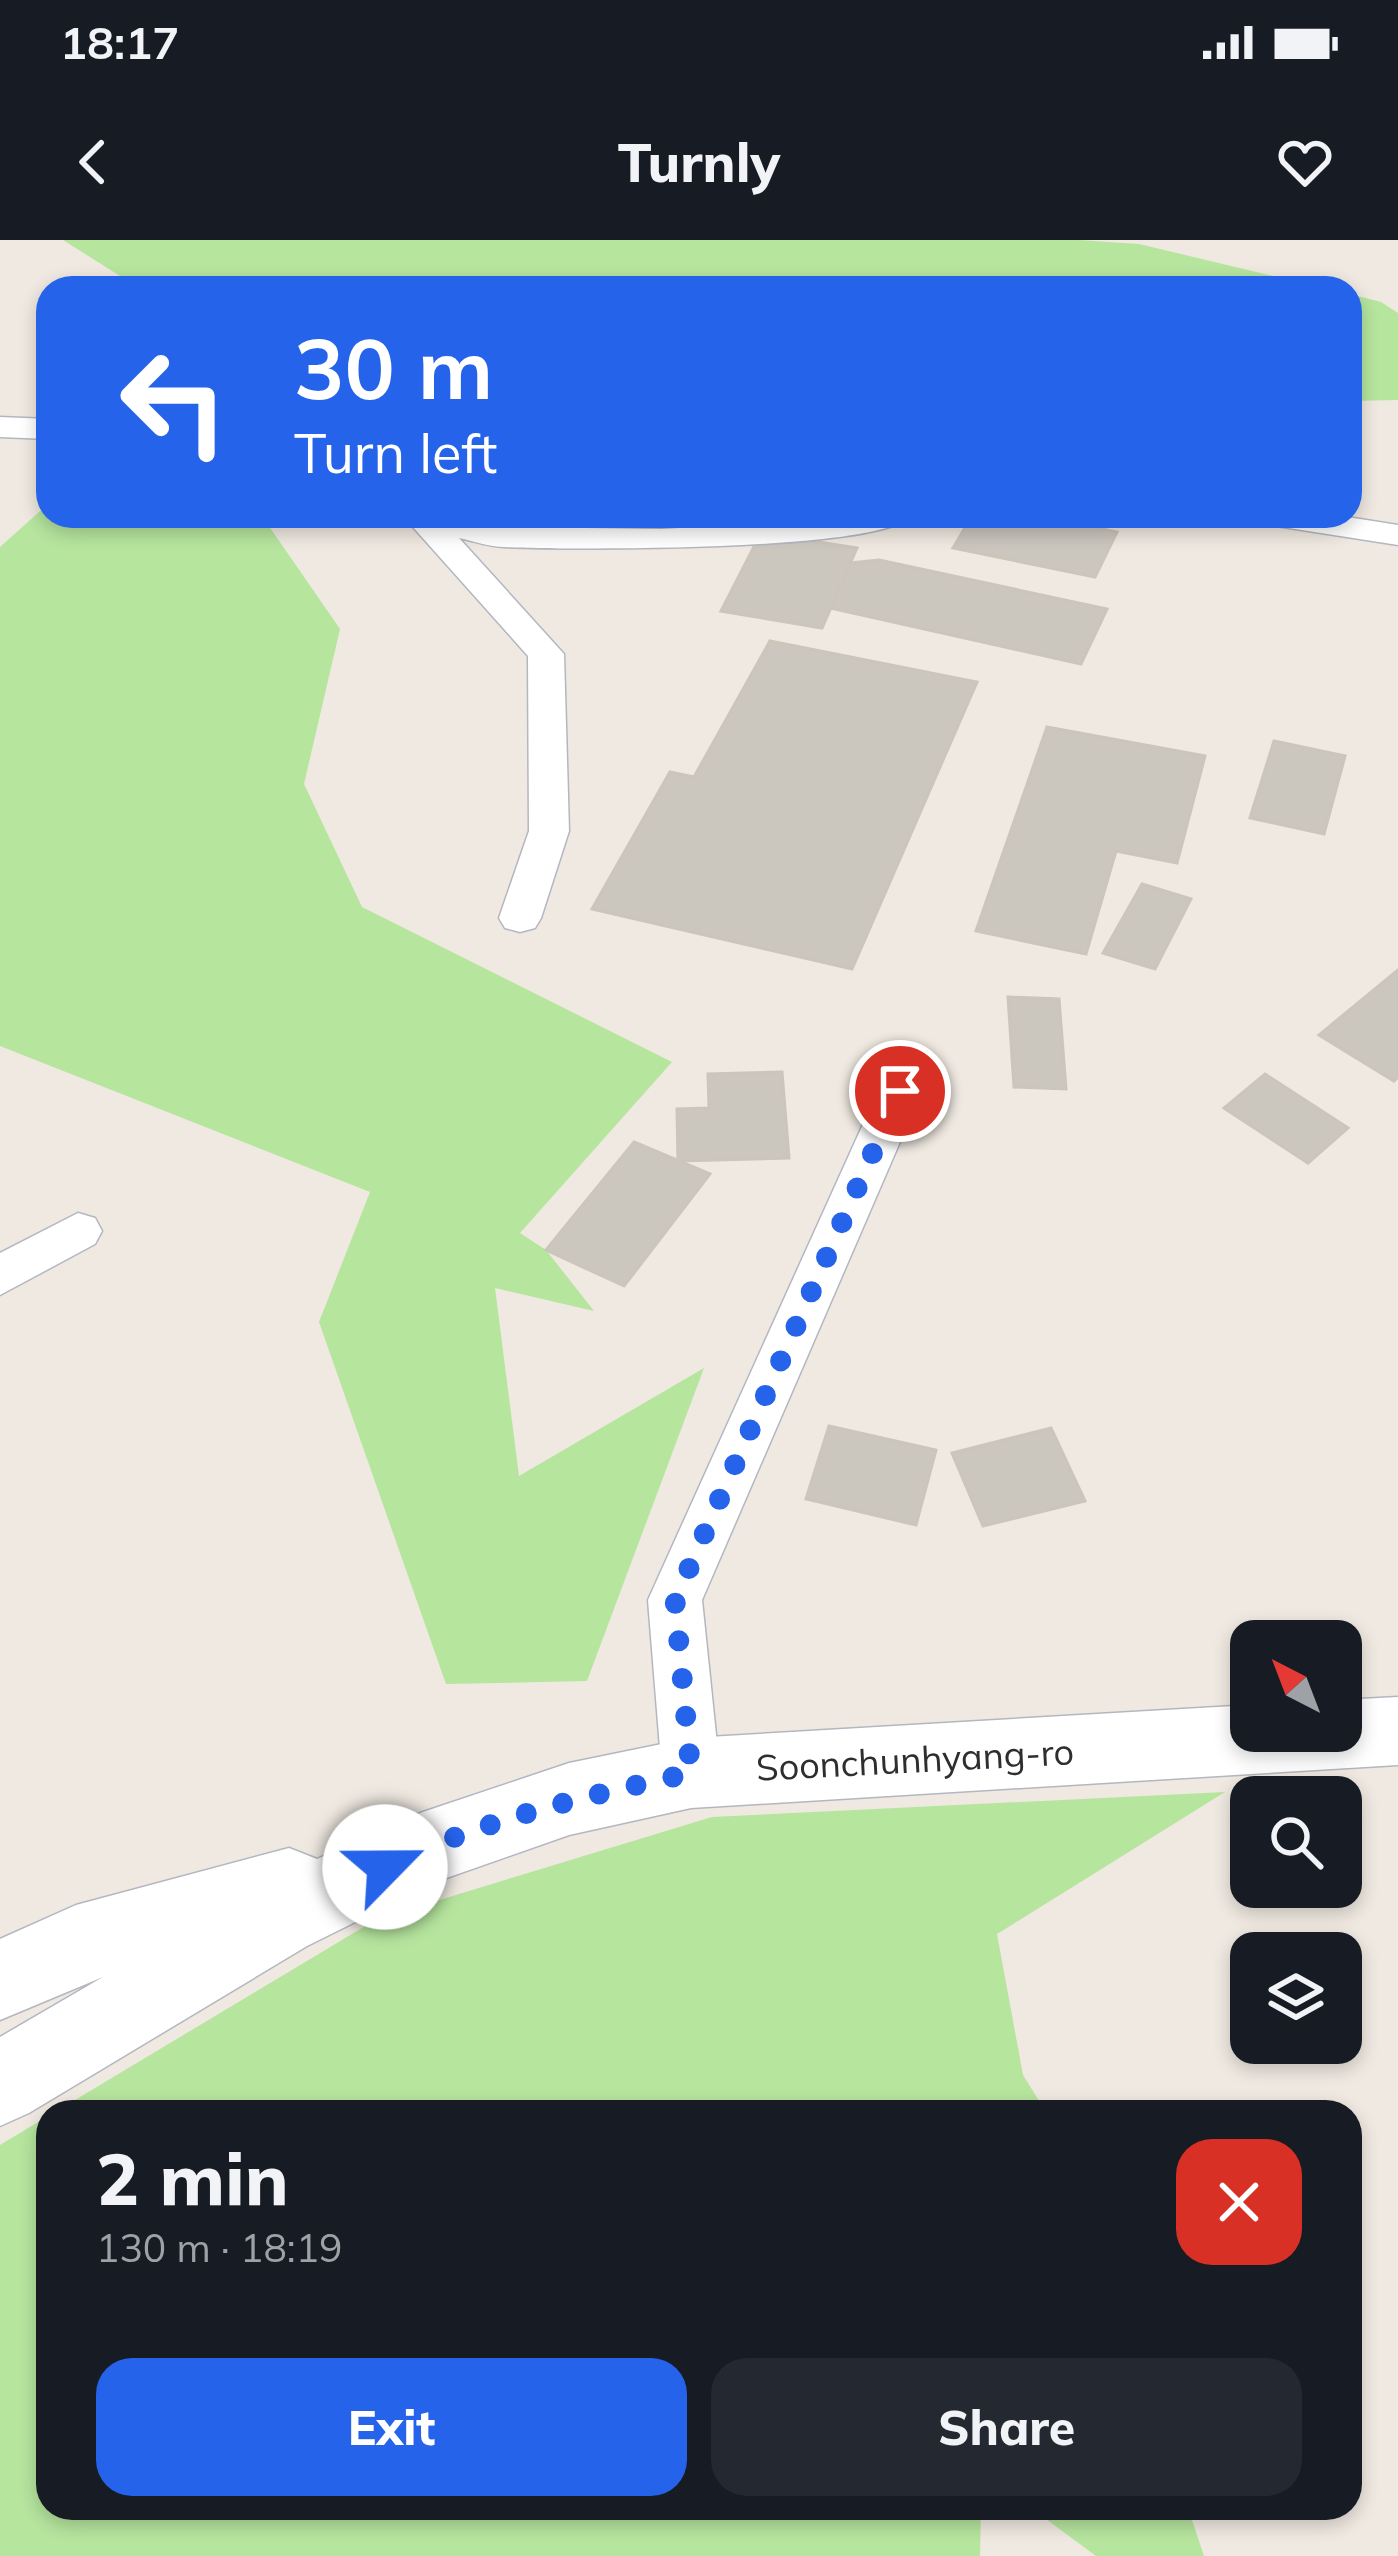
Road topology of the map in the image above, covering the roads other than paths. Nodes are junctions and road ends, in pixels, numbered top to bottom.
1 (0, 427) edge
2 (36, 428) edge
3 (428, 528) edge
4 (460, 528) edge
5 (819, 528) edge
6 (1353, 528) edge
7 (1398, 535) edge
8 (520, 918) dead end
9 (900, 1091) dead end
10 (79, 1232) dead end
11 (0, 1276) edge
12 (1398, 1731) edge
13 (691, 1773) junction
14 (420, 1850) junction
15 (0, 1980) edge
16 (0, 2084) edge

1 - 2 street
3 - 8 street
4 - 5 street
6 - 7 street
9 - 13 street
10 - 11 street
12 - 13 main road, Soonchunhyang-ro
13 - 14 main road, Soonchunhyang-ro
14 - 15 main road
14 - 16 main road, Soonchunhyang-ro

